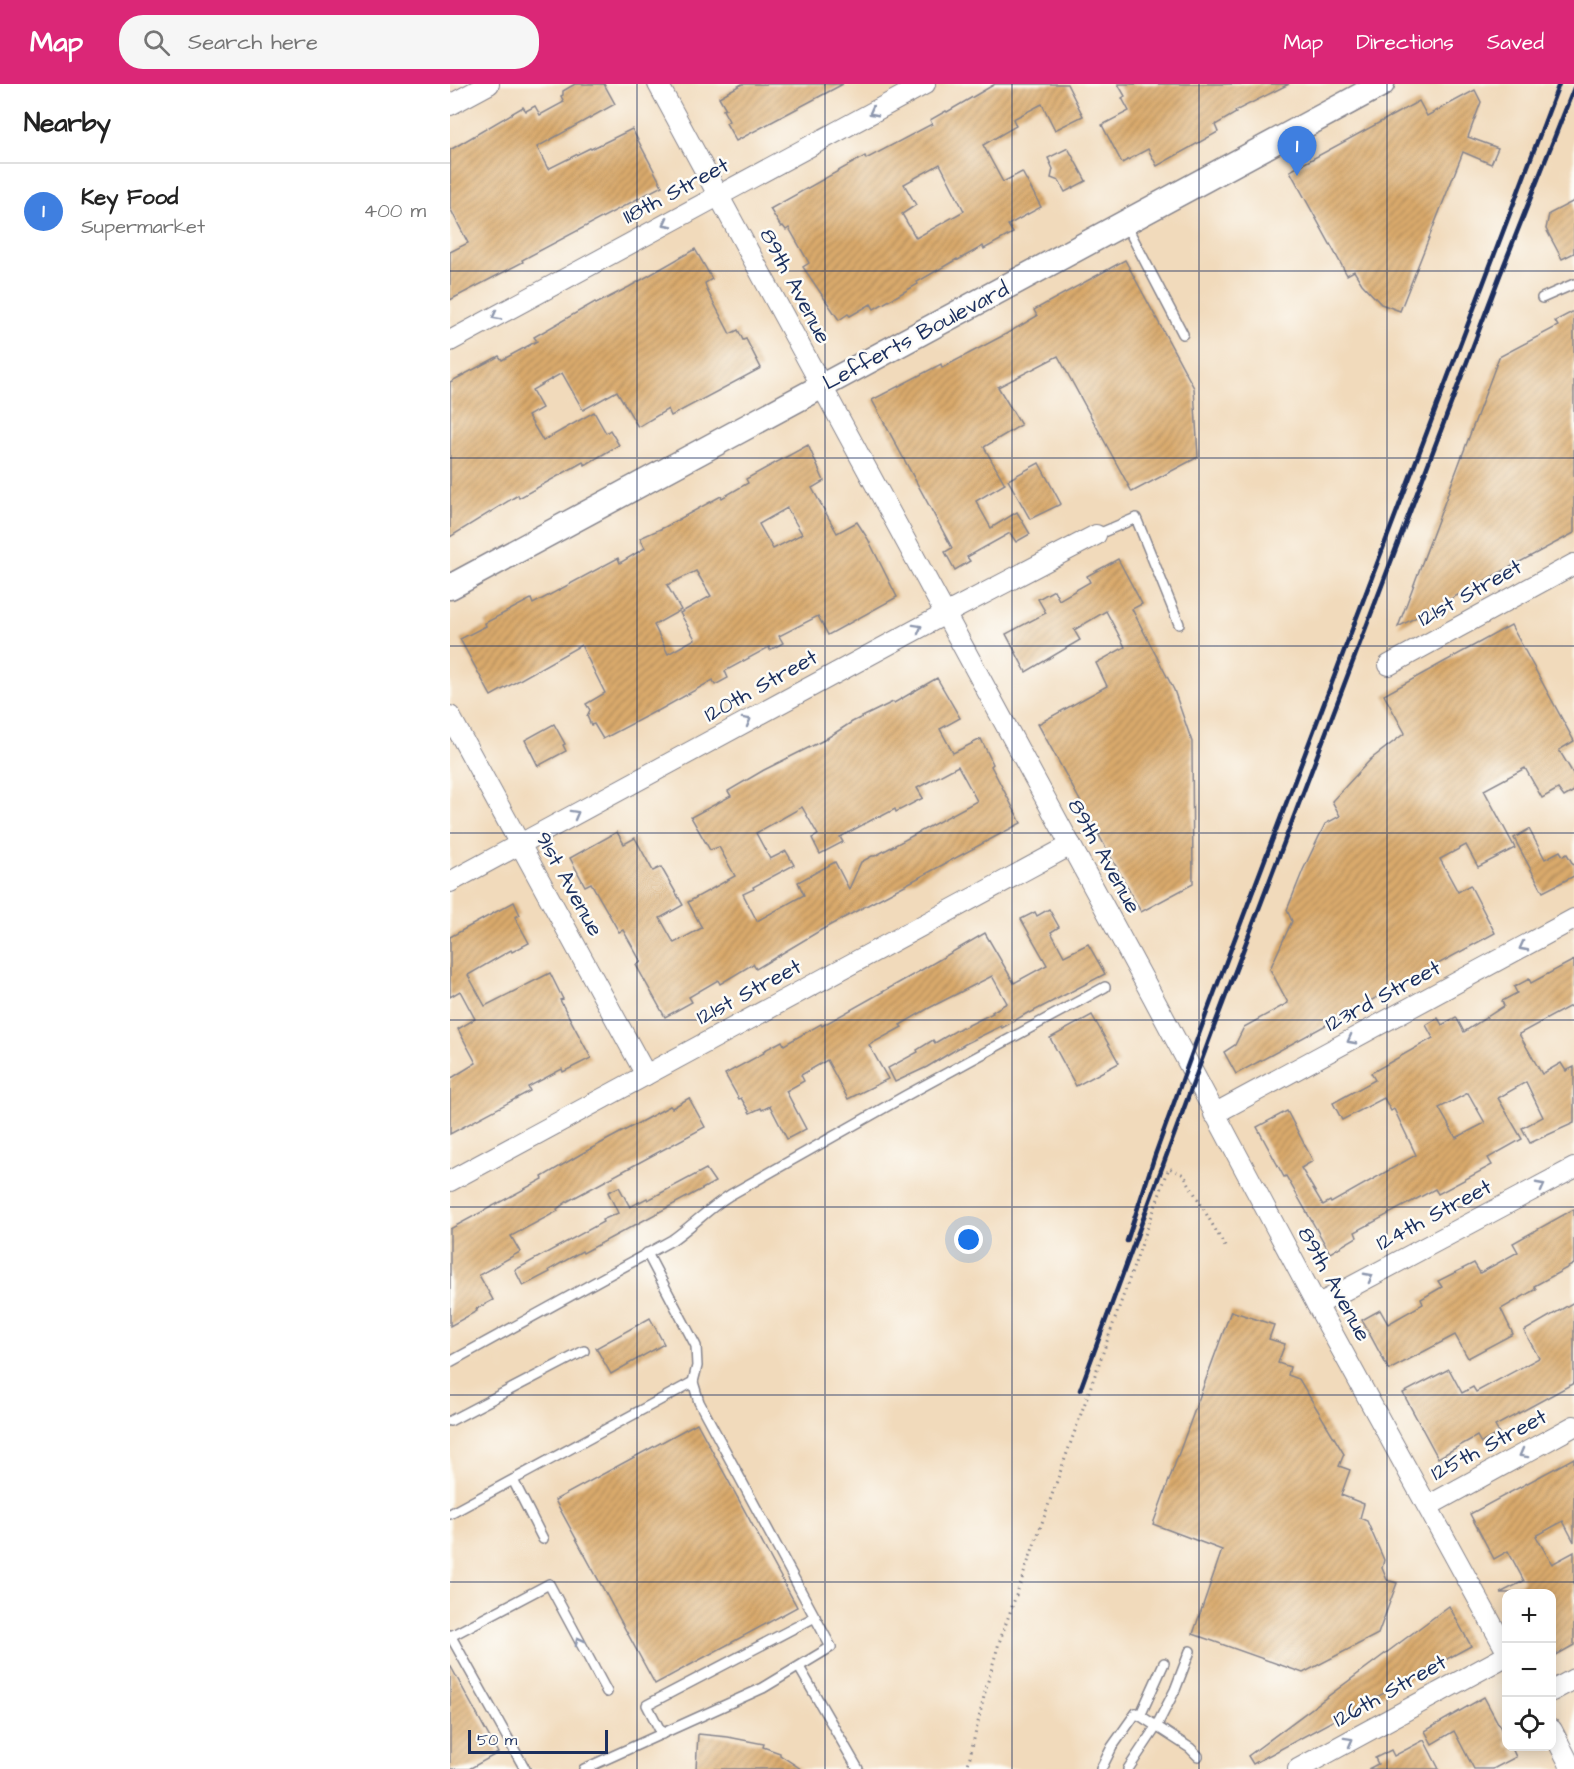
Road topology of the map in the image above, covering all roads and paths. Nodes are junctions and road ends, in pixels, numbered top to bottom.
1 (489, 84) edge
2 (658, 84) edge
3 (925, 84) edge
4 (1382, 84) edge
5 (450, 105) edge
6 (718, 195) junction
7 (1125, 222) junction
8 (1574, 284) edge
9 (1542, 298) dead end
10 (1183, 334) dead end
11 (450, 341) edge
12 (822, 386) junction
13 (1096, 535) joint
14 (1574, 564) edge
15 (450, 587) edge
16 (945, 614) junction
17 (1179, 624) dead end
18 (1389, 665) dead end
19 (450, 716) edge
20 (520, 845) junction
21 (1071, 845) junction
22 (450, 882) edge
23 (1574, 919) edge
24 (1105, 987) dead end
25 (646, 1075) junction
26 (1215, 1114) junction
27 (1574, 1168) edge
28 (450, 1181) edge
29 (1227, 1250) dead end
30 (647, 1253) junction
31 (1317, 1305) junction
32 (584, 1351) dead end
33 (450, 1362) edge
34 (693, 1382) junction
35 (450, 1421) edge
36 (1574, 1426) edge
37 (513, 1480) junction
38 (1428, 1506) junction
39 (450, 1514) edge
40 (543, 1539) dead end
41 (815, 1617) junction
42 (450, 1635) edge
43 (1502, 1643) edge
44 (1190, 1651) dead end
45 (1502, 1658) edge
46 (1164, 1663) dead end
47 (799, 1667) junction
48 (1574, 1679) edge
49 (1556, 1688) edge
50 (607, 1692) dead end
51 (1140, 1716) junction
52 (1156, 1727) junction
53 (662, 1734) junction
54 (1556, 1739) edge
55 (1198, 1756) dead end
56 (525, 1769) edge
57 (584, 1769) edge
58 (858, 1769) edge
59 (968, 1769) edge
60 (1101, 1769) edge
61 (1128, 1769) edge
62 (1298, 1769) edge
63 (1572, 1769) edge

1 - 5 street
2 - 6 street, 89th Avenue
3 -> 6 street, 118th Street
4 - 7 street, Lefferts Boulevard
6 -> 11 street, 118th Street
6 - 12 street, 89th Avenue
7 - 10 lane
7 - 12 street, Lefferts Boulevard
8 - 9 lane
12 - 15 street, Lefferts Boulevard
12 - 16 street, 89th Avenue
13 - 16 street, 120th Street
13 - 17 lane
14 - 18 street, 121st Street
20 -> 16 street, 120th Street
16 - 21 street, 89th Avenue
19 - 20 street, 91st Avenue
20 - 22 street, 120th Street
20 - 25 street, 91st Avenue
21 - 25 street, 121st Street
21 - 26 street, 89th Avenue
23 -> 26 street, 123rd Street
24 - 30 lane
25 - 28 street, 121st Street
26 - 31 street, 89th Avenue
31 -> 27 street, 124th Street
29 - 59 path
30 - 33 lane
30 - 34 lane
31 - 38 street, 89th Avenue
32 - 35 lane
34 - 37 lane
34 - 41 lane
36 -> 38 street, 125th Street
37 - 39 lane
37 - 40 lane
38 - 43 street, 89th Avenue
41 - 47 lane
41 - 53 lane
50 -> 42 lane
42 - 56 lane
44 - 52 lane
62 -> 45 street, 126th Street
46 - 51 lane
47 - 53 lane
47 - 58 lane
48 - 49 street
51 - 52 lane
51 - 60 lane
52 - 55 lane
52 - 61 lane
53 - 57 lane
54 - 63 street

